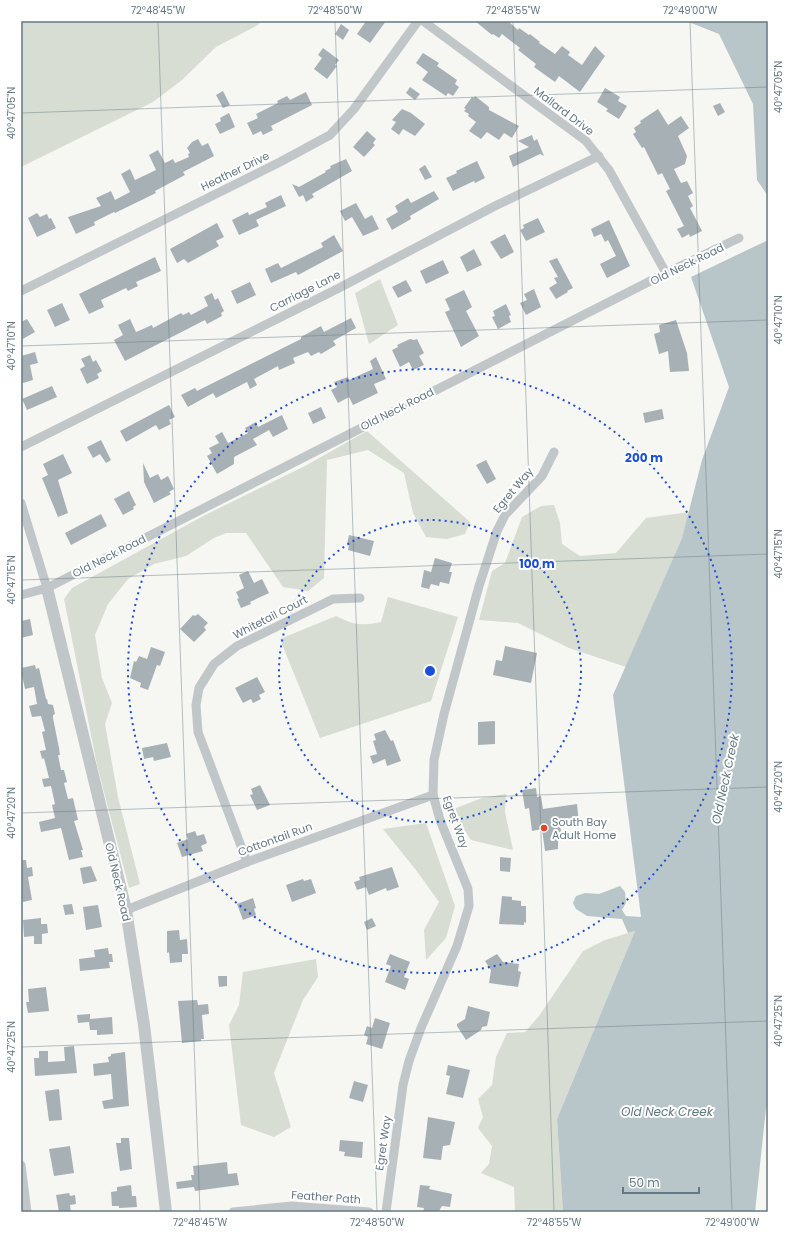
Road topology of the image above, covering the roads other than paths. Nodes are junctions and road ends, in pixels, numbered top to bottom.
1 (418, 21) edge
2 (423, 21) edge
3 (599, 156) junction
4 (739, 238) dead end
5 (666, 273) junction
6 (21, 291) edge
7 (21, 447) edge
8 (554, 452) dead end
9 (21, 503) edge
10 (47, 588) junction
11 (21, 595) edge
12 (360, 598) dead end
13 (433, 795) junction
14 (247, 862) junction
15 (126, 910) junction
16 (21, 1164) edge
17 (27, 1212) edge
18 (166, 1212) edge
19 (233, 1212) edge
20 (369, 1212) edge
21 (386, 1212) edge

1 - 6 street, Heather Drive
2 - 3 street, Mallard Drive
3 - 5 street, Mallard Drive
3 - 7 street, Carriage Lane
4 - 5 street, Old Neck Road
5 - 10 street, Old Neck Road
8 - 13 street, Egret Way
9 - 10 street
10 - 11 street
10 - 15 street, Old Neck Road
12 - 14 street, Whitetail Court
13 - 14 street, Cottontail Run
13 - 21 street, Egret Way
14 - 15 street, Cottontail Run
15 - 18 street, Old Neck Road
16 - 17 street
19 - 20 street, Feather Path

